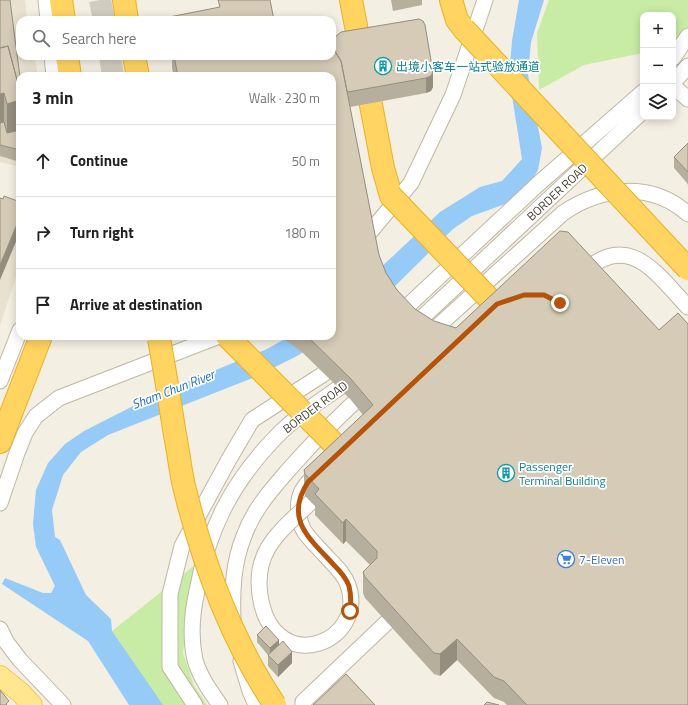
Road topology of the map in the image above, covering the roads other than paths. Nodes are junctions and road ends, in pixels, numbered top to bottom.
1 (46, 0) edge
2 (62, 0) edge
3 (124, 0) edge
4 (351, 0) edge
5 (451, 0) edge
6 (485, 0) edge
7 (48, 16) edge
8 (64, 16) edge
9 (126, 16) edge
10 (688, 36) edge
11 (676, 54) edge
12 (52, 60) edge
13 (68, 60) edge
14 (135, 60) edge
15 (688, 66) edge
16 (54, 72) edge
17 (69, 72) edge
18 (137, 72) edge
19 (674, 84) edge
20 (676, 88) edge
21 (640, 95) edge
22 (688, 100) edge
23 (640, 114) edge
24 (688, 214) edge
25 (336, 265) edge
26 (688, 269) edge
27 (567, 287) edge
28 (688, 307) edge
29 (504, 309) edge
30 (386, 326) edge
31 (399, 339) edge
32 (16, 340) edge
33 (39, 340) edge
34 (159, 340) edge
35 (209, 340) edge
36 (231, 340) edge
37 (418, 345) edge
38 (352, 353) edge
39 (364, 369) edge
40 (0, 380) edge
41 (377, 382) edge
42 (0, 442) edge
43 (350, 458) joint
44 (316, 497) edge
45 (0, 503) edge
46 (410, 601) edge
47 (0, 629) edge
48 (0, 676) edge
49 (32, 705) edge
50 (63, 705) edge
51 (195, 705) edge
52 (220, 705) edge
53 (256, 705) edge
54 (275, 705) edge
55 (303, 705) edge

1 - 7 street
2 - 8 highway
3 - 9 highway
4 - 29 highway, bridge
5 - 26 highway, bridge
6 - 25 street
10 - 11 street
12 - 16 street
13 - 17 highway
14 - 18 highway
15 - 19 street
20 - 22 street
21 - 30 street
23 - 31 street, BORDER ROAD
24 - 37 street
27 - 28 street
32 - 40 street
33 - 42 highway
34 - 54 highway, bridge
35 - 45 street
36 - 43 highway, bridge
38 - 51 street
39 - 52 street, BORDER ROAD
41 - 53 street
43 - 44 street, bridge
46 - 55 street
47 - 50 street
48 - 49 main road

